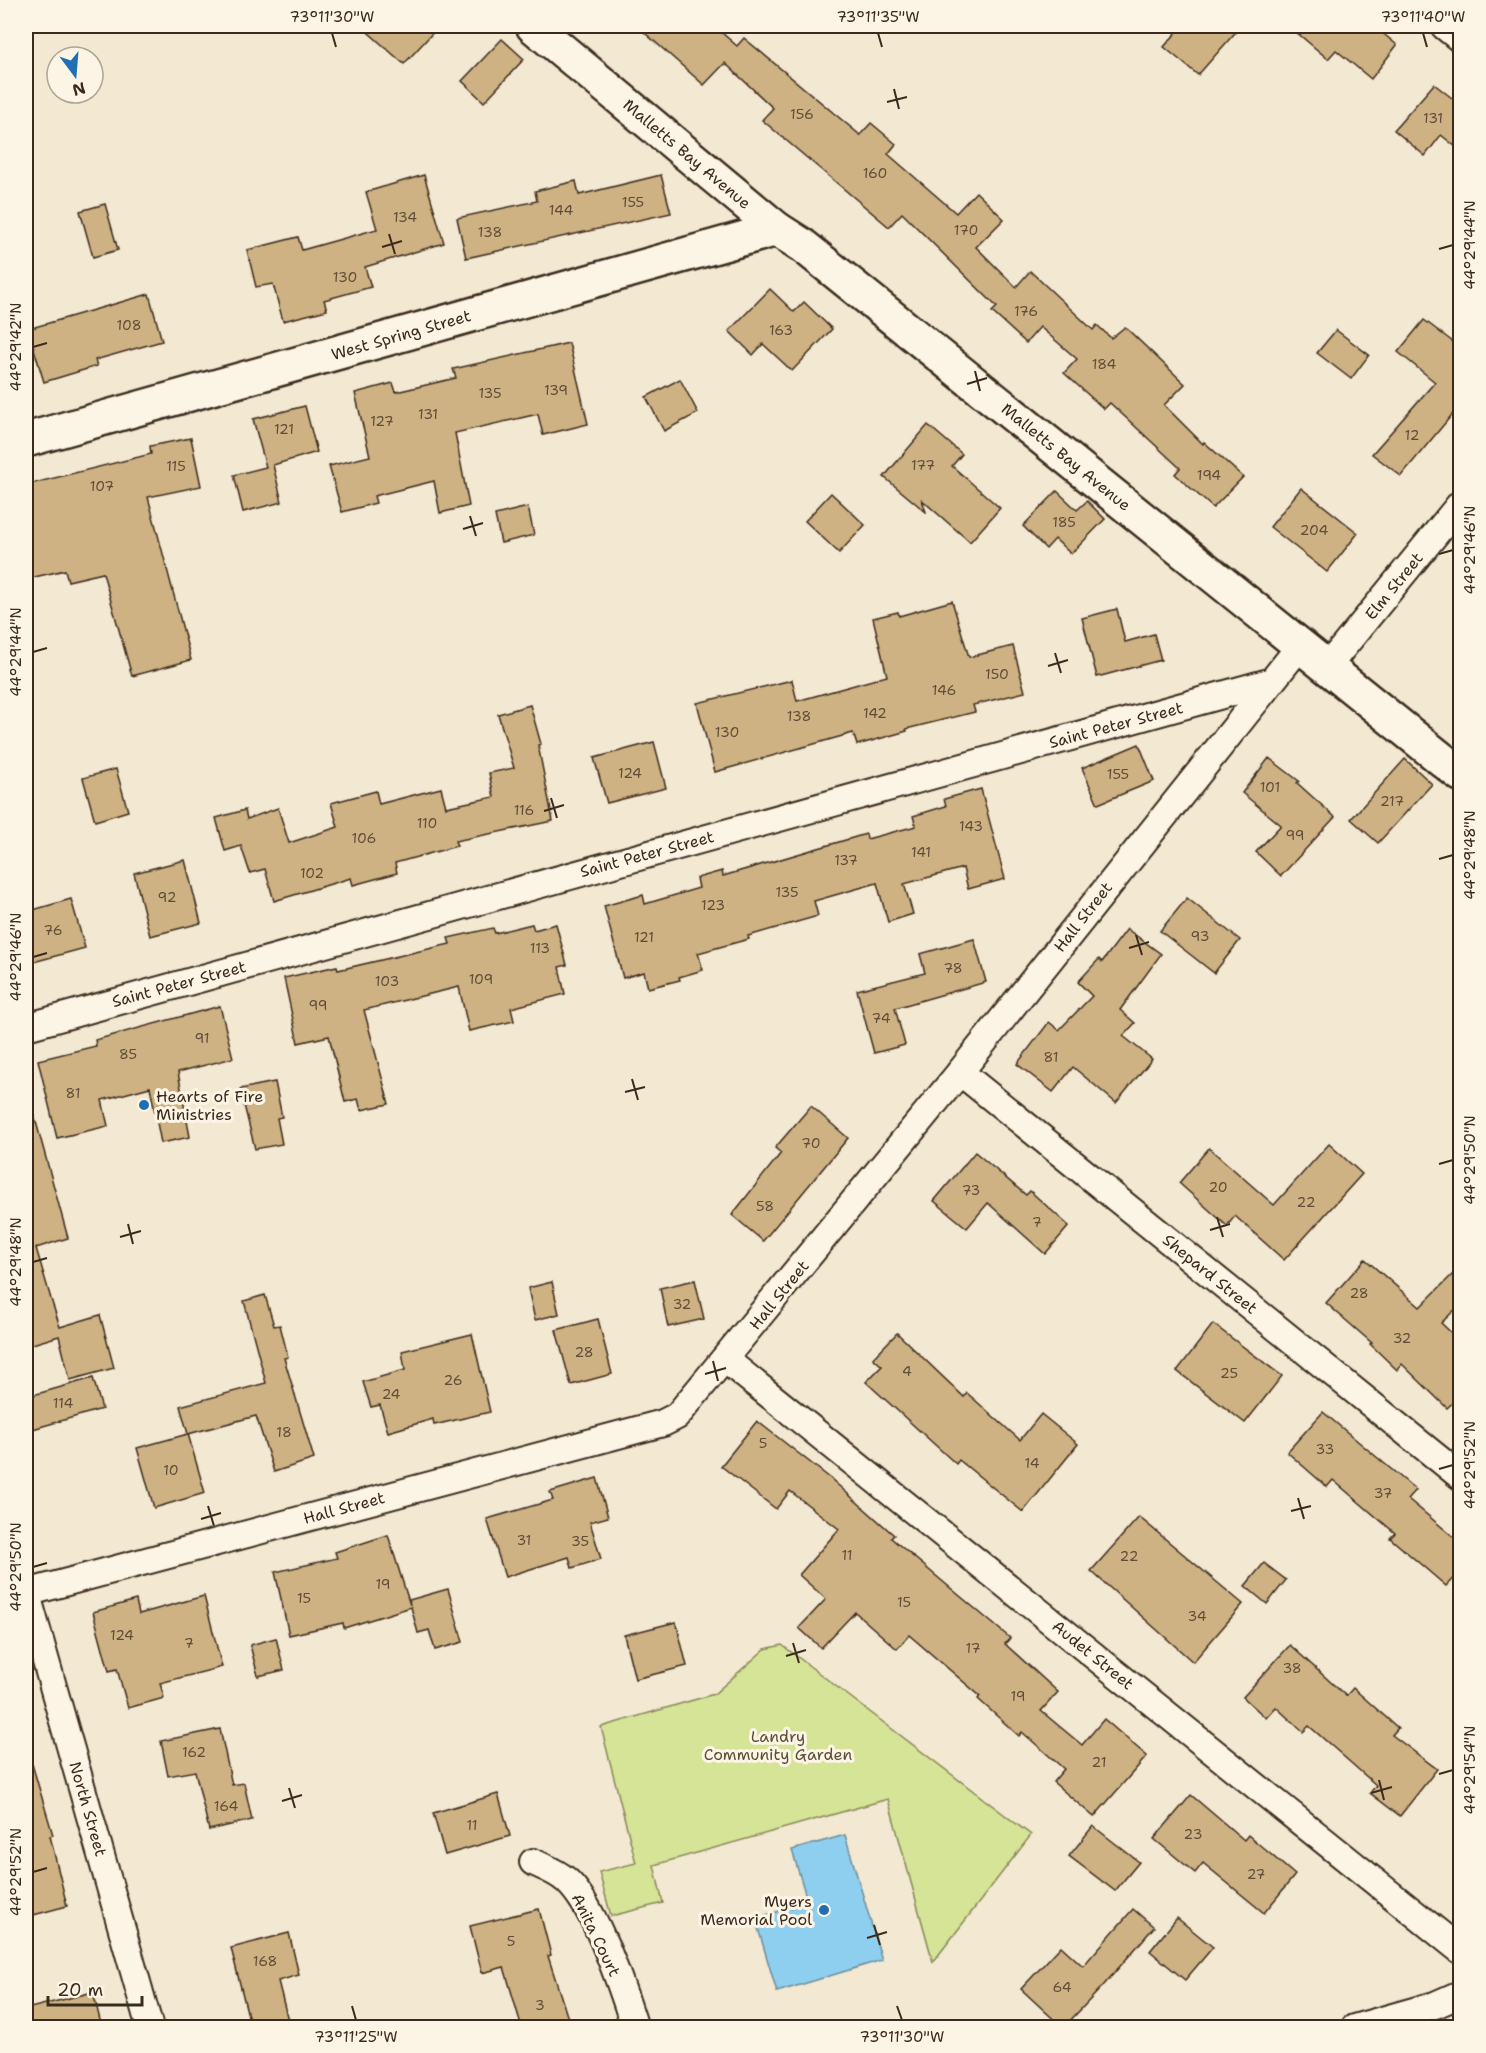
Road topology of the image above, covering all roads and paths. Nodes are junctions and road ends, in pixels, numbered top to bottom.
1 (533, 26) edge
2 (1444, 26) edge
3 (1461, 39) edge
4 (777, 229) junction
5 (26, 440) edge
6 (1461, 504) edge
7 (1300, 646) junction
8 (1327, 667) junction
9 (1269, 682) junction
10 (1461, 774) edge
11 (26, 1027) edge
12 (960, 1072) junction
13 (726, 1360) junction
14 (1461, 1476) edge
15 (26, 1592) edge
16 (533, 1862) dead end
17 (1461, 1950) edge
18 (1461, 1994) edge
19 (150, 2028) edge
20 (635, 2028) edge
21 (1354, 2028) edge

1 - 4 street, Malletts Bay Avenue
2 - 3 street
4 - 5 street, West Spring Street
4 - 7 street, Malletts Bay Avenue
6 - 8 street, Elm Street
7 - 8 street, Malletts Bay Avenue
7 - 9 street, Hall Street
8 - 10 street, Malletts Bay Avenue
9 - 11 street, Saint Peter Street
9 - 12 street, Hall Street
12 - 13 street, Hall Street
12 - 14 street, Shepard Street
13 - 15 street, Hall Street
13 - 17 street, Audet Street
15 - 19 street, North Street
16 - 20 street, Anita Court
18 - 21 street

